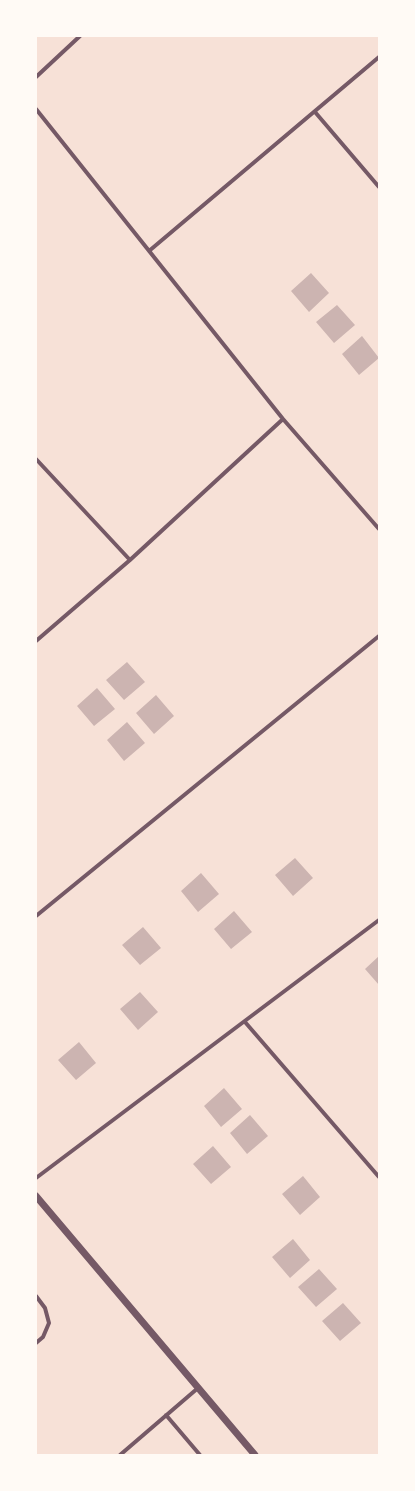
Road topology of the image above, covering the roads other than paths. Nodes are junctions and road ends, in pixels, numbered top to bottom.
1 (80, 36) edge
2 (379, 57) edge
3 (36, 77) edge
4 (36, 109) edge
5 (315, 112) junction
6 (379, 187) edge
7 (149, 251) junction
8 (283, 419) junction
9 (36, 459) edge
10 (379, 529) edge
11 (130, 560) junction
12 (379, 636) edge
13 (36, 641) edge
14 (36, 916) edge
15 (379, 920) edge
16 (244, 1022) junction
17 (36, 1178) edge
18 (379, 1178) edge
19 (36, 1196) edge
20 (36, 1296) edge
21 (36, 1343) edge
22 (198, 1388) junction
23 (166, 1415) junction
24 (120, 1455) edge
25 (200, 1455) edge
26 (255, 1455) edge

1 - 3 street
2 - 5 street
4 - 7 street
5 - 6 street
5 - 7 street
7 - 8 street
8 - 10 street
8 - 11 street
9 - 11 street
11 - 13 street
12 - 14 street
15 - 16 street
16 - 17 street
16 - 18 street
19 - 22 street
20 - 21 street
22 - 23 street
22 - 26 street
23 - 24 street
23 - 25 street

